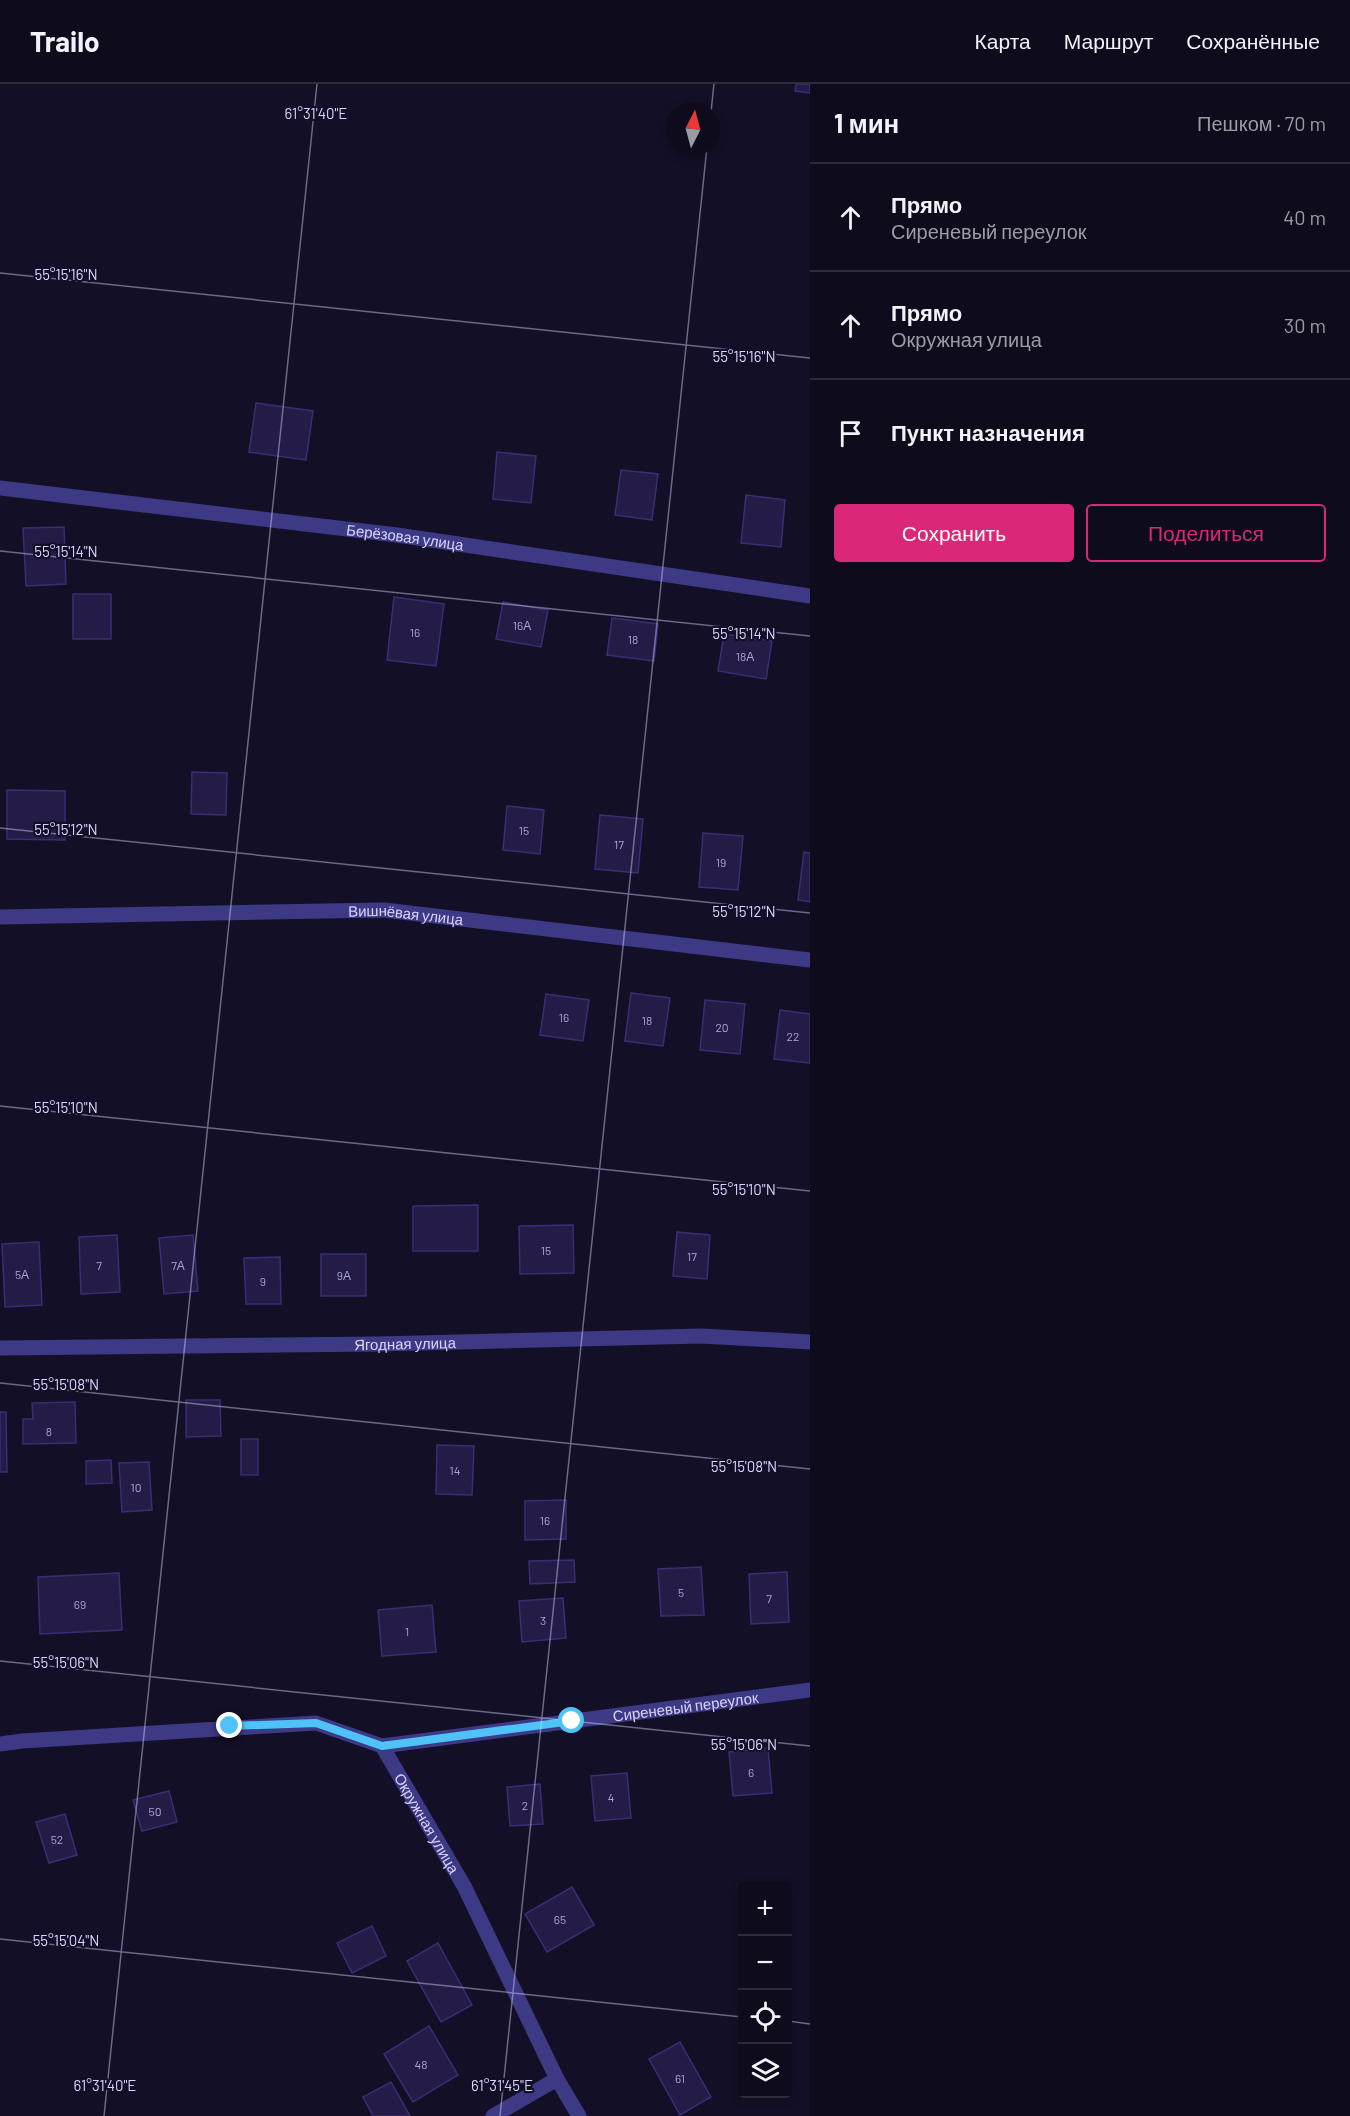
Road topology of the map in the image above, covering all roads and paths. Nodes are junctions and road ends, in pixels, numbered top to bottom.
1 (0, 488) edge
2 (810, 596) edge
3 (0, 917) edge
4 (810, 960) edge
5 (810, 1342) edge
6 (0, 1348) edge
7 (810, 1690) edge
8 (0, 1744) edge
9 (382, 1746) junction
10 (557, 2079) junction
11 (493, 2116) edge
12 (579, 2116) edge

1 - 2 street, Берёзовая улица
3 - 4 street, Вишнёвая улица
5 - 6 street, Ягодная улица
7 - 9 street, Сиреневый переулок
8 - 9 street
9 - 10 street, Окружная улица
10 - 11 street
10 - 12 street, Окружная улица

